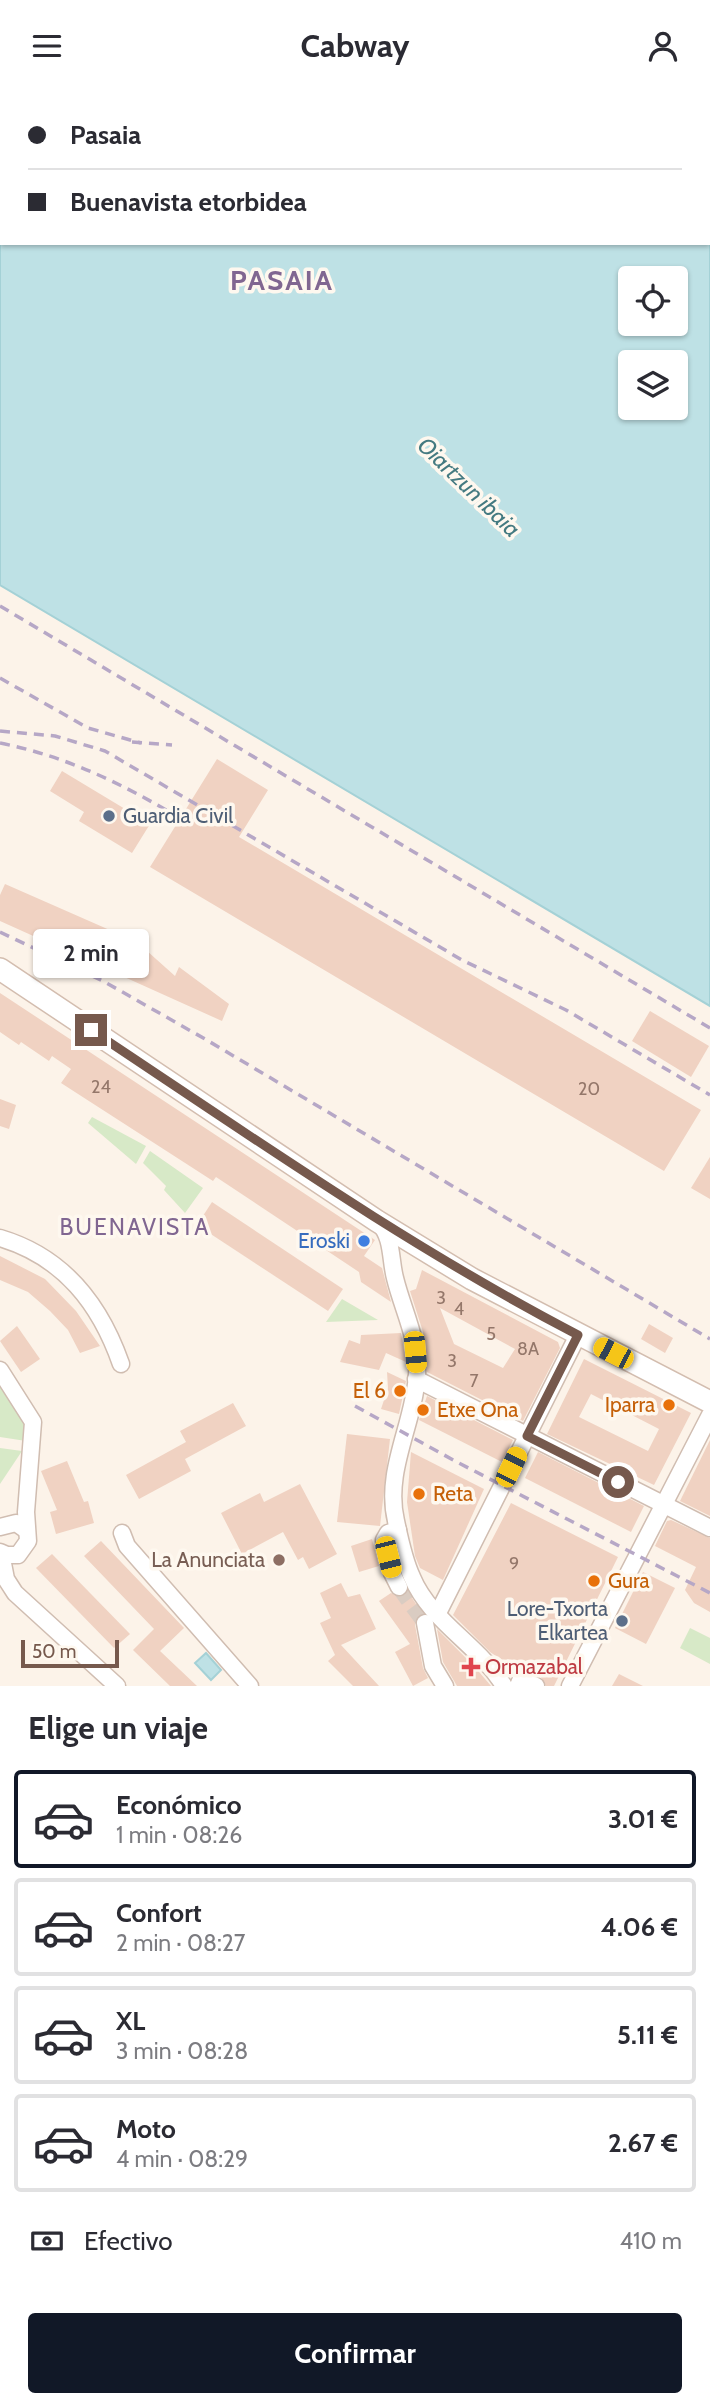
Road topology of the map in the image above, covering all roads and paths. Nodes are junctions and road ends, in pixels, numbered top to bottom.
1 (0, 969) edge
2 (377, 1221) junction
3 (0, 1238) edge
4 (578, 1335) junction
5 (121, 1364) dead end
6 (0, 1370) edge
7 (416, 1379) junction
8 (710, 1402) edge
9 (710, 1415) edge
10 (527, 1436) junction
11 (663, 1505) junction
12 (24, 1522) junction
13 (0, 1527) edge
14 (710, 1528) edge
15 (398, 1530) junction
16 (122, 1533) dead end
17 (5, 1554) edge
18 (399, 1587) tunnel mouth
19 (431, 1618) junction
20 (240, 1683) edge
21 (117, 1686) edge
22 (445, 1686) edge
23 (504, 1686) edge
24 (518, 1686) edge
25 (536, 1686) edge
26 (570, 1686) edge

1 - 2 main road
2 - 4 main road
2 - 7 street
3 - 5 street
4 - 8 main road
4 - 10 street
6 - 12 street
7 - 10 street
7 - 15 street
9 - 11 street
10 - 11 street
10 - 19 street
11 - 14 street
11 - 26 street
12 - 13 street
12 - 17 street
15 - 18 street
15 - 19 street
16 - 20 street
17 - 21 street
19 - 22 street
19 - 23 street
24 - 25 street

